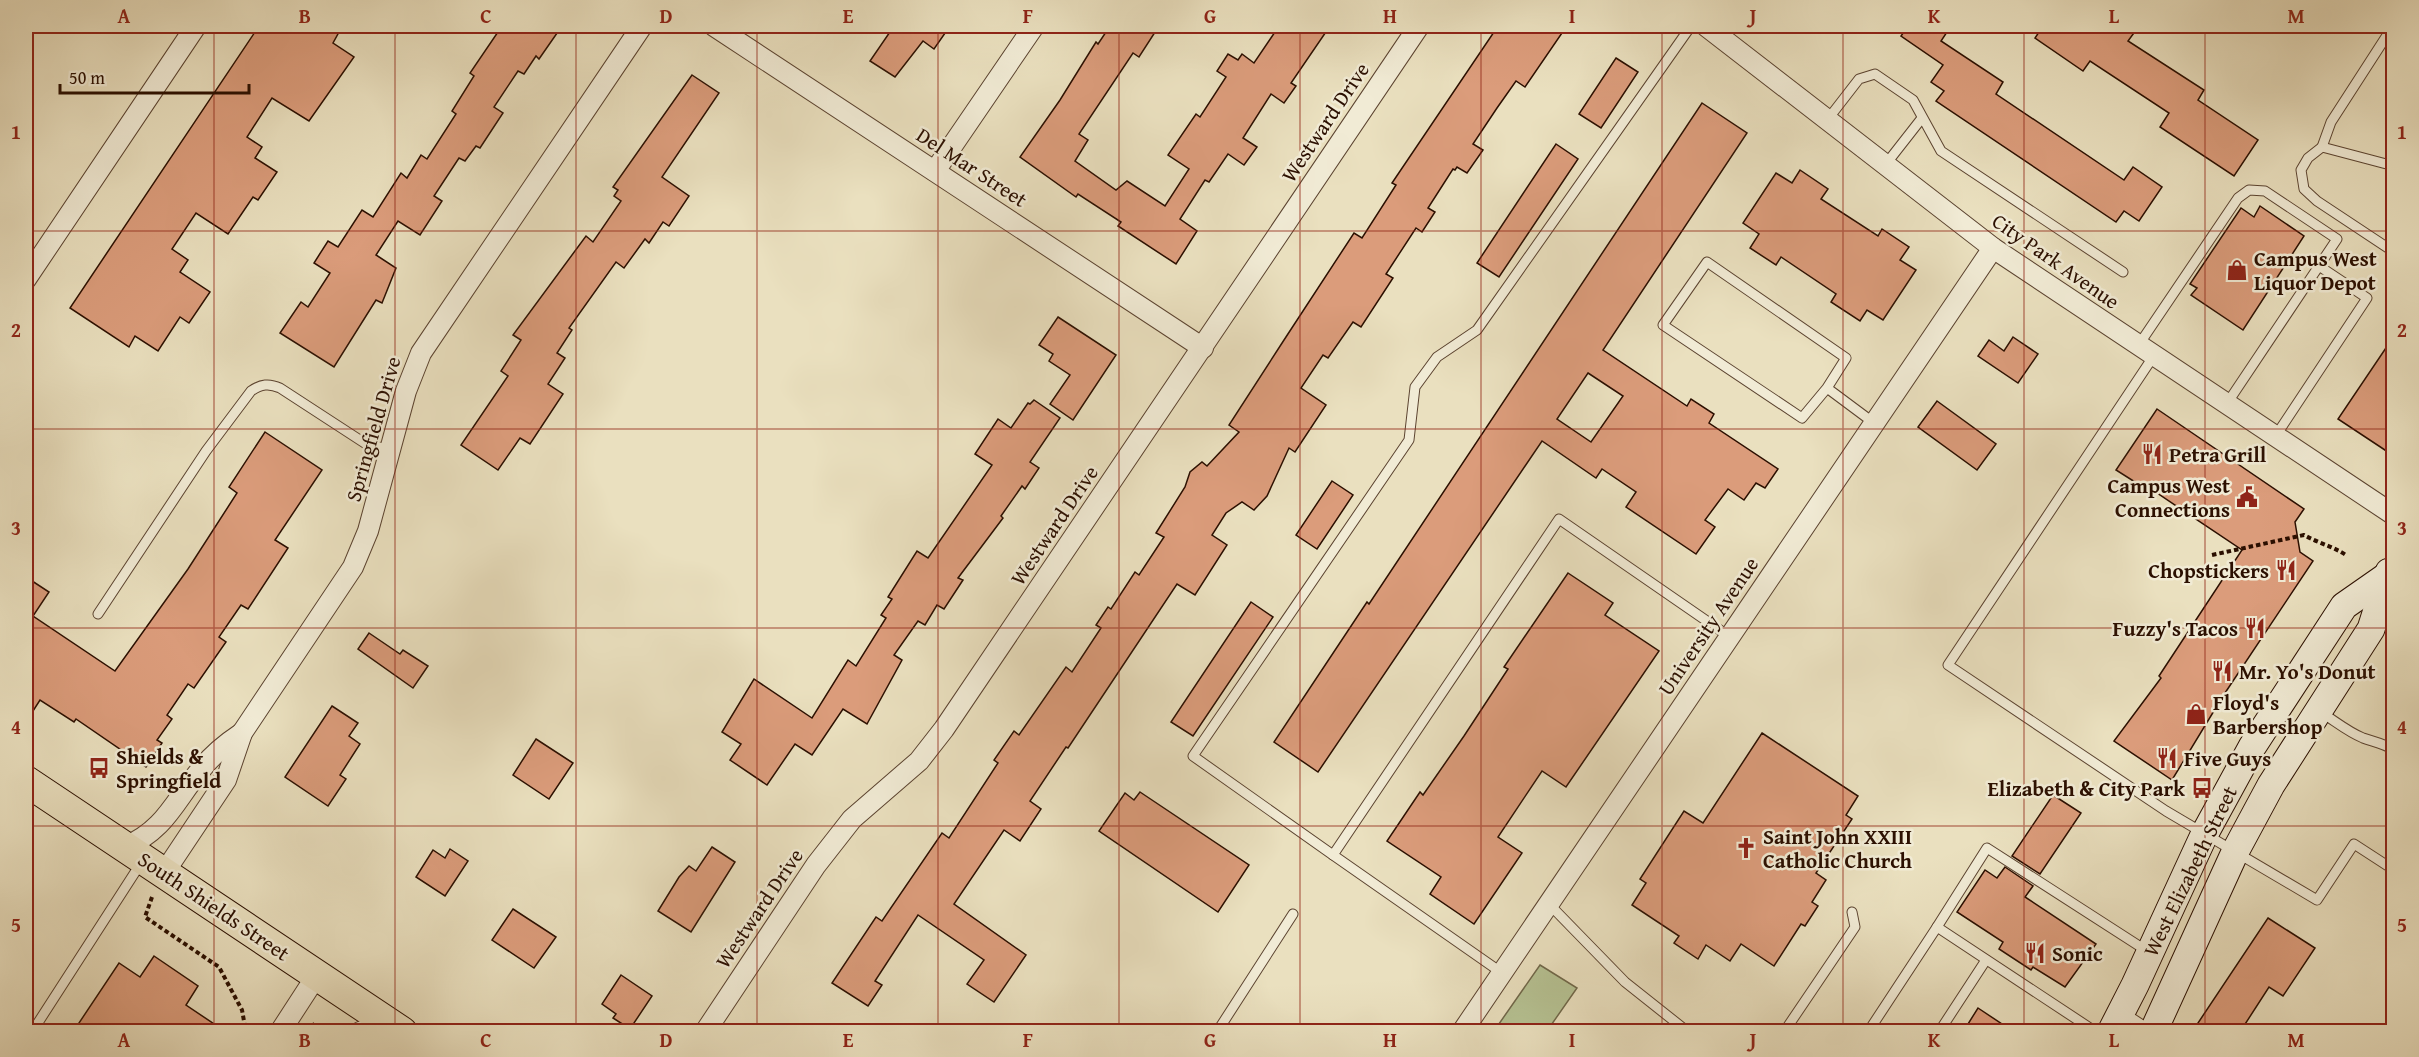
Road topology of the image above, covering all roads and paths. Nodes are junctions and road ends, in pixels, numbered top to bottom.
1 (196, 26) edge
2 (642, 26) edge
3 (714, 26) edge
4 (1034, 26) edge
5 (1419, 26) edge
6 (1691, 26) edge
7 (1706, 26) edge
8 (2393, 26) edge
9 (1922, 118) junction
10 (1828, 119) junction
11 (2322, 147) junction
12 (1886, 164) junction
13 (2394, 166) edge
14 (935, 171) junction
15 (1993, 248) junction
16 (2394, 252) edge
17 (2319, 266) junction
18 (2123, 272) dead end
19 (26, 279) edge
20 (1203, 348) junction
21 (2146, 352) junction
22 (1827, 388) junction
23 (2226, 405) junction
24 (1874, 423) junction
25 (2275, 437) junction
26 (392, 450) junction
27 (2394, 515) edge
28 (2212, 555) dead end
29 (2346, 555) dead end
30 (2390, 571) edge
31 (98, 614) dead end
32 (1730, 637) junction
33 (2319, 710) junction
34 (242, 733) junction
35 (2394, 750) edge
36 (26, 781) edge
37 (2205, 833) junction
38 (2236, 850) junction
39 (1333, 855) junction
40 (144, 860) junction
41 (2394, 870) edge
42 (1549, 904) junction
43 (1852, 912) dead end
44 (1293, 914) dead end
45 (145, 917) dead end
46 (1937, 927) junction
47 (2150, 952) junction
48 (1986, 960) junction
49 (1502, 973) junction
50 (317, 975) junction
51 (2116, 1022) edge
52 (383, 1028) edge
53 (32, 1032) edge
54 (246, 1032) edge
55 (280, 1032) edge
56 (705, 1032) edge
57 (1217, 1032) edge
58 (1462, 1032) edge
59 (1688, 1032) edge
60 (1784, 1032) edge
61 (1869, 1032) edge
62 (1939, 1032) edge
63 (2097, 1032) edge
64 (2152, 1032) edge

1 - 19 street
2 - 26 street, Springfield Drive
3 - 14 street, Del Mar Street
4 - 14 street
5 - 20 street, Westward Drive
6 - 39 lane
7 - 10 street, City Park Avenue
8 - 11 lane
9 - 10 lane
9 - 12 lane
9 - 18 lane
10 - 12 street, City Park Avenue
11 - 13 lane
11 - 16 lane
12 - 15 street, City Park Avenue
14 - 20 street, Del Mar Street
15 - 21 street, City Park Avenue
15 - 24 street, University Avenue
17 - 21 lane
17 - 23 lane
17 - 25 lane
20 - 56 street, Westward Drive
21 - 23 street, City Park Avenue
21 - 37 lane
22 - 22 lane
22 - 24 lane
23 - 25 street, City Park Avenue
24 - 32 street, University Avenue
25 - 27 street, City Park Avenue
26 - 31 lane
26 - 34 street, Springfield Drive
28 - 29 path
30 - 33 main road, West Elizabeth Street
30 - 37 main road, West Elizabeth Street
32 - 39 lane
32 - 42 street, University Avenue
33 - 35 lane
33 - 38 main road, West Elizabeth Street
34 - 40 street, Springfield Drive
34 - 40 street, Springfield Drive
36 - 40 main road, South Shields Street
37 - 38 lane
37 - 47 main road, West Elizabeth Street
38 - 41 lane
38 - 64 main road, West Elizabeth Street
39 - 49 lane
40 - 50 main road, South Shields Street
40 - 53 lane
42 - 49 street, University Avenue
42 - 59 lane
43 - 60 lane
44 - 57 lane
45 - 54 path
46 - 47 lane
46 - 48 lane
46 - 61 lane
47 - 51 main road, West Elizabeth Street
48 - 62 lane
48 - 63 lane
49 - 58 street, University Avenue
50 - 52 main road, South Shields Street
50 - 55 street
51 - 64 lane

